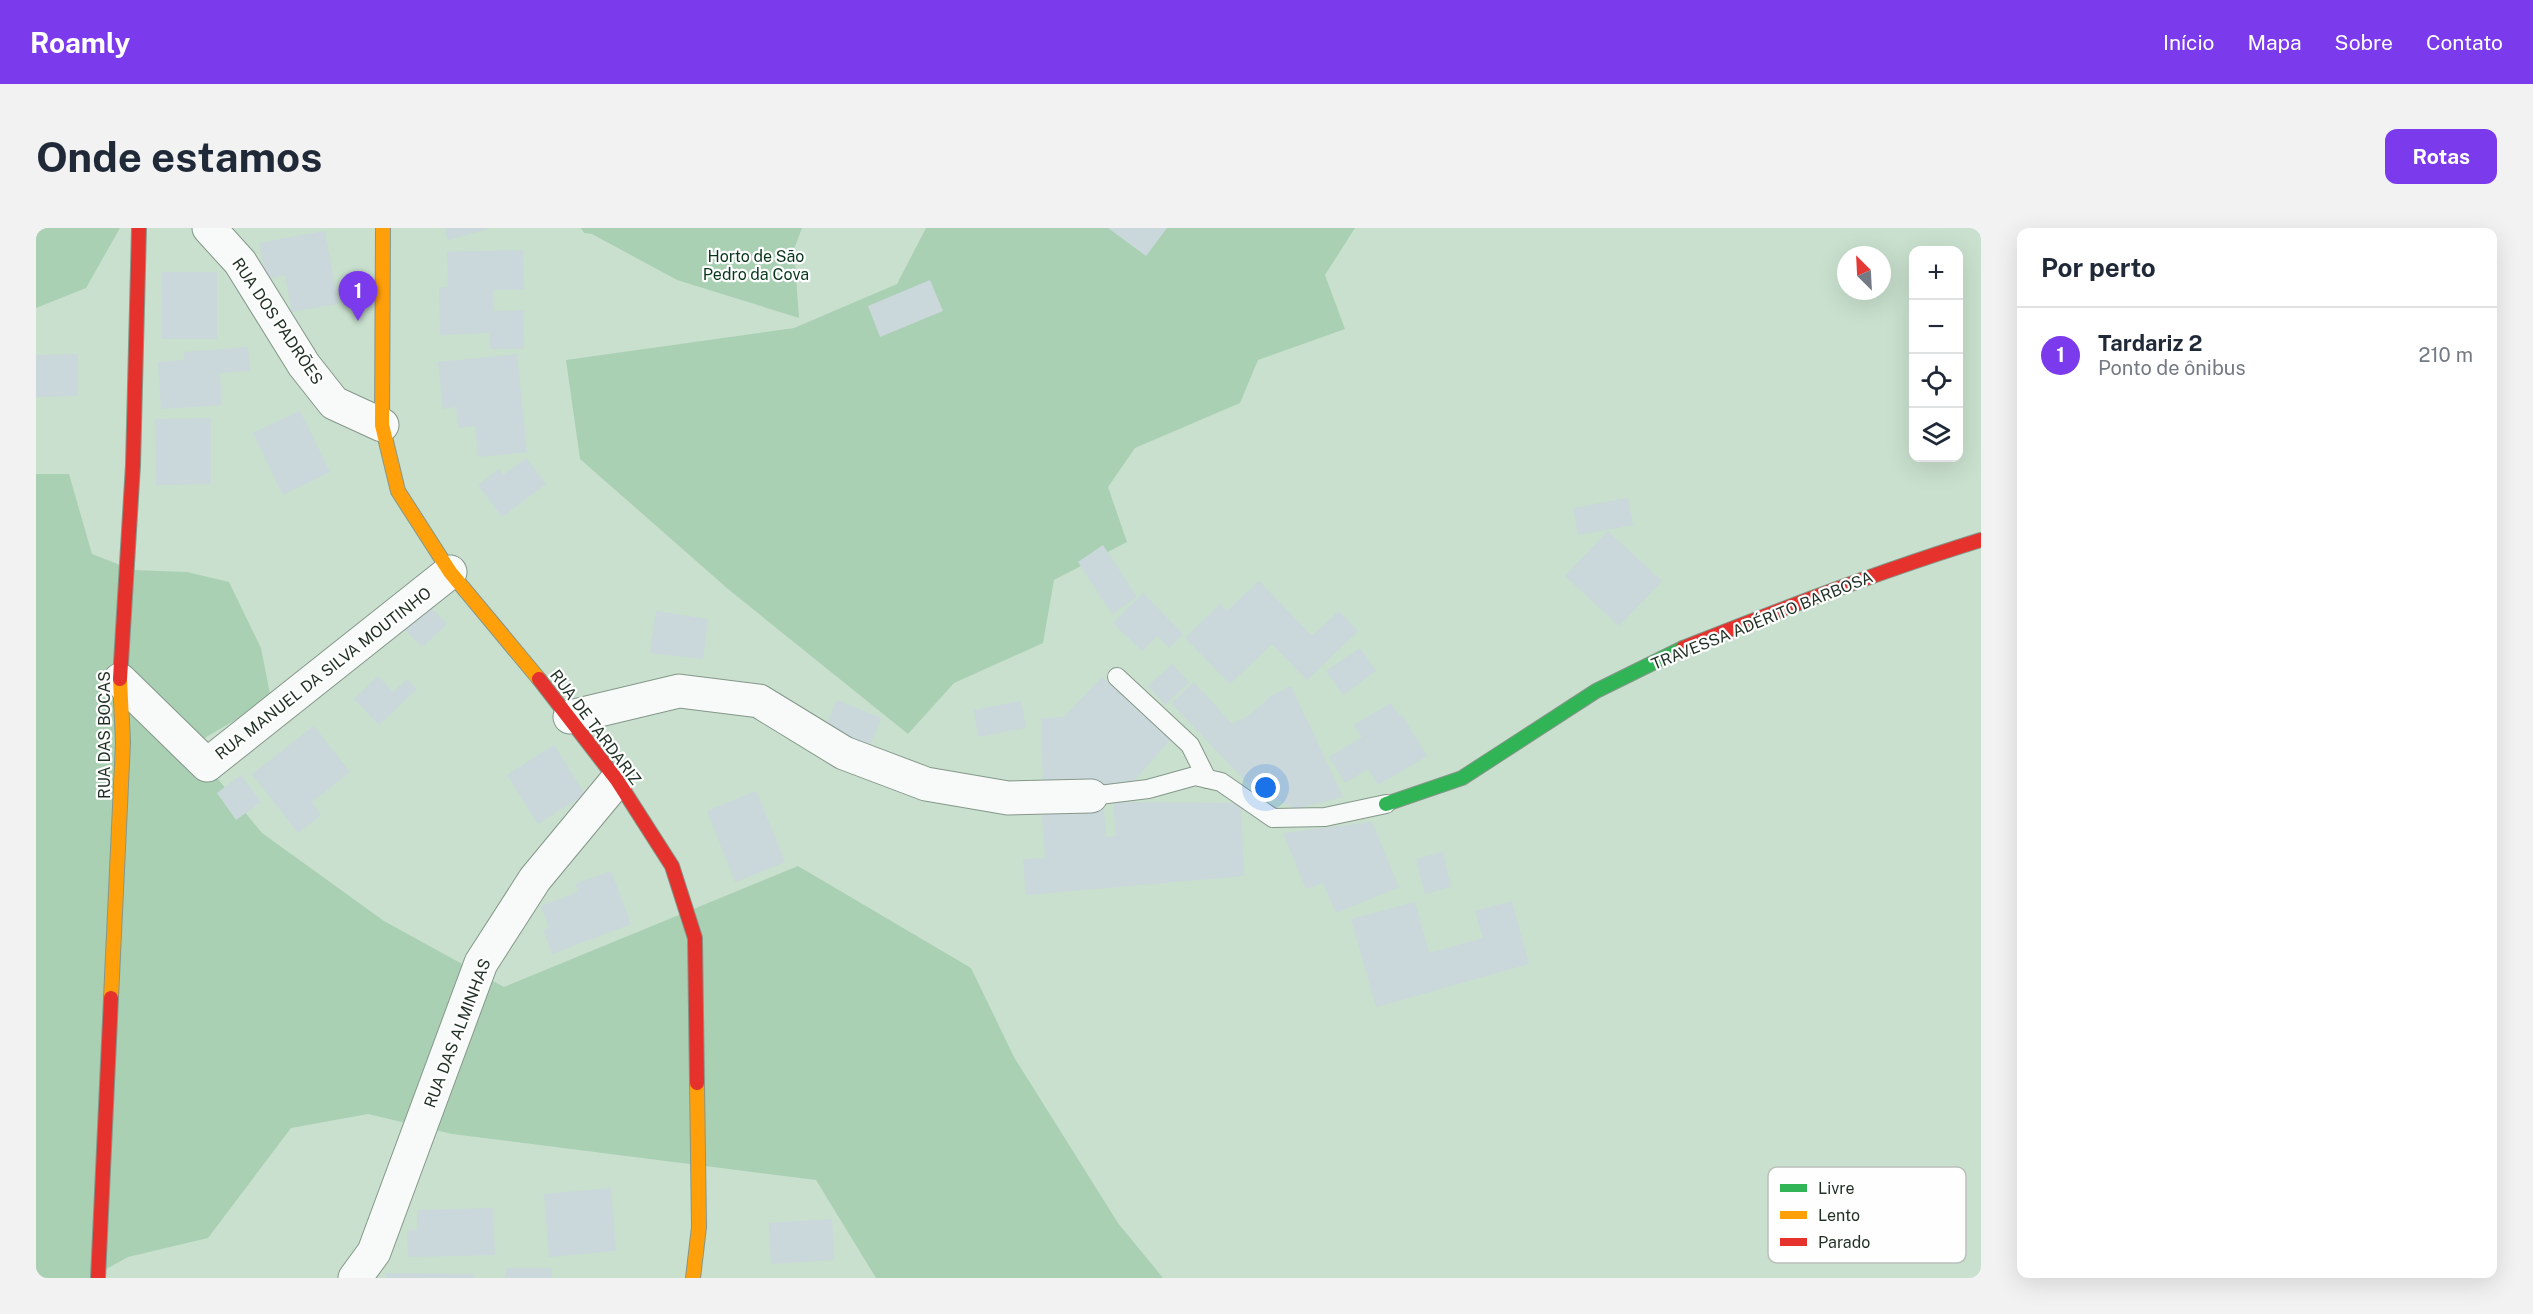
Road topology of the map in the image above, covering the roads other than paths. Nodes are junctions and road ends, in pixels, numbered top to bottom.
1 (139, 228) edge
2 (209, 228) edge
3 (383, 228) edge
4 (382, 425) junction
5 (1981, 540) edge
6 (450, 572) junction
7 (1117, 677) dead end
8 (120, 680) junction
9 (570, 717) junction
10 (1207, 778) junction
11 (617, 780) junction
12 (1091, 796) joint
13 (1386, 804) joint
14 (98, 1278) edge
15 (355, 1278) edge
16 (693, 1278) edge

1 - 8 street, RUA DAS BOCAS
2 - 4 street, RUA DOS PADRÕES
3 - 4 street, RUA DE TARDARIZ
4 - 6 street, RUA DE TARDARIZ
5 - 13 street, TRAVESSA ADÉRITO BARBOSA
6 - 8 street, RUA MANUEL DA SILVA MOUTINHO
6 - 9 street, RUA DE TARDARIZ
7 - 10 lane
8 - 14 street, RUA DAS BOCAS
9 - 11 street, RUA DE TARDARIZ
9 - 12 street
10 - 12 lane
10 - 13 lane, TRAVESSA ADÉRITO BARBOSA
11 - 15 street, RUA DAS ALMINHAS
11 - 16 street, RUA DE TARDARIZ

